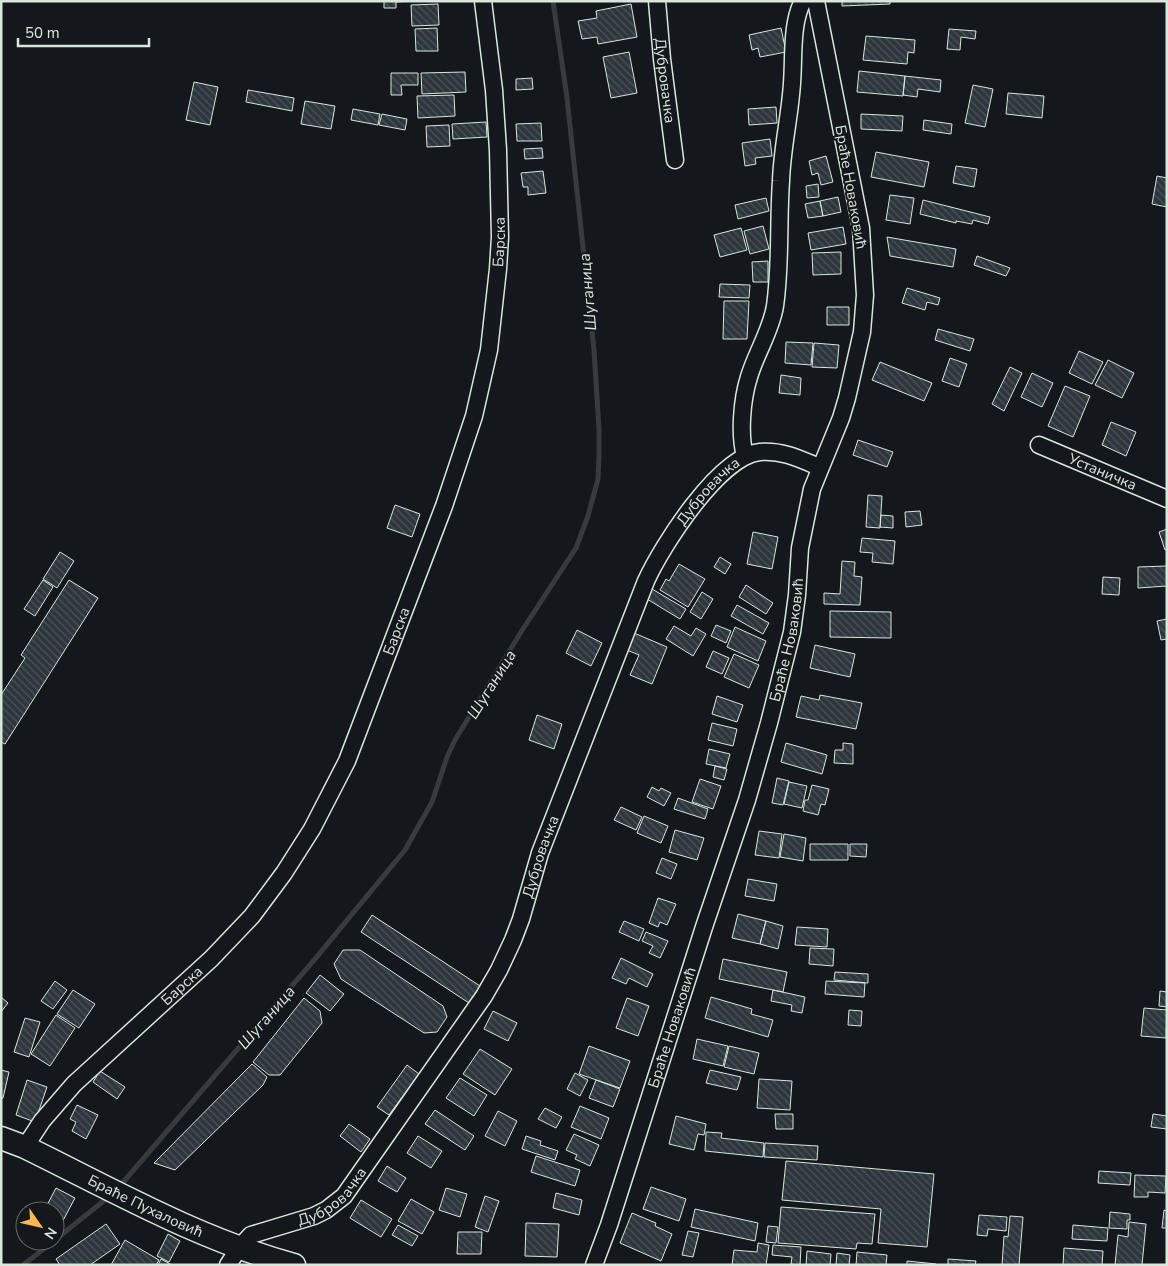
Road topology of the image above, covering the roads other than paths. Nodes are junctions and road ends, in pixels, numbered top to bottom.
1 (483, 1) edge
2 (657, 1) edge
3 (803, 1) edge
4 (816, 1) edge
5 (675, 160) dead end
6 (1039, 445) dead end
7 (745, 456) junction
8 (819, 467) junction
9 (1167, 499) edge
10 (1, 1138) edge
11 (24, 1147) junction
12 (234, 1256) edge
13 (294, 1265) edge
14 (594, 1265) edge

1 - 11 street, Барска
2 - 5 street, Дубровачка
3 - 7 street
4 - 8 street, Браће Новаковић
6 - 9 street, Устаничка
7 - 8 street, Дубровачка
7 - 12 street, Дубровачка
8 - 14 street, Браће Новаковић
10 - 11 main road, Браће Пухаловић
11 - 12 main road, Браће Пухаловић
12 - 13 main road, Браће Пухаловић

